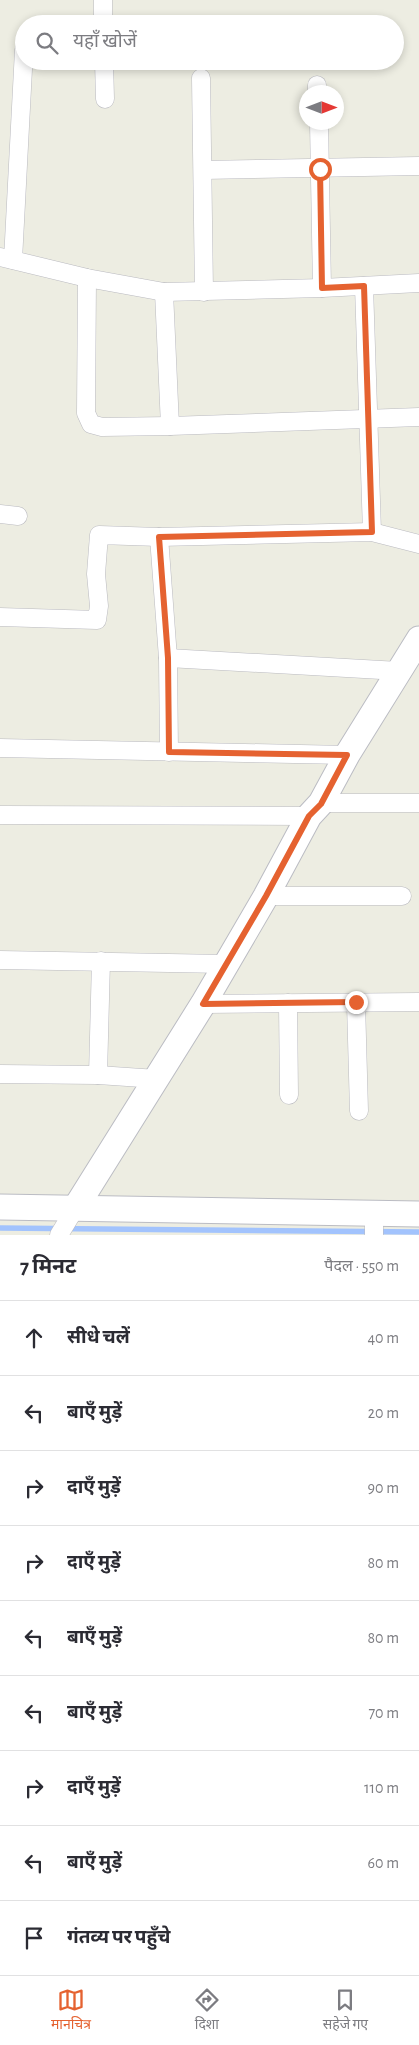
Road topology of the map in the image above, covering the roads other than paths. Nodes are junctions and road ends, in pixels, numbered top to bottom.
1 (103, 0) edge
2 (104, 15) edge
3 (22, 70) edge
4 (104, 70) edge
5 (201, 78) dead end
6 (105, 98) dead end
7 (318, 130) edge
8 (419, 166) edge
9 (320, 169) junction
10 (203, 170) junction
11 (6, 259) edge
12 (87, 278) junction
13 (419, 283) edge
14 (364, 286) junction
15 (322, 288) junction
16 (164, 292) junction
17 (204, 292) junction
18 (419, 417) edge
19 (369, 419) junction
20 (170, 426) junction
21 (0, 514) edge
22 (18, 516) dead end
23 (372, 532) junction
24 (159, 537) junction
25 (419, 544) edge
26 (0, 617) edge
27 (419, 638) edge
28 (168, 658) junction
29 (400, 671) junction
30 (0, 748) edge
31 (169, 752) junction
32 (347, 755) junction
33 (419, 803) edge
34 (315, 810) junction
35 (0, 815) edge
36 (266, 896) junction
37 (402, 896) dead end
38 (0, 960) edge
39 (101, 961) junction
40 (226, 964) junction
41 (356, 1002) junction
42 (419, 1002) edge
43 (288, 1003) junction
44 (203, 1004) junction
45 (0, 1074) edge
46 (98, 1075) junction
47 (157, 1079) junction
48 (289, 1094) dead end
49 (359, 1111) dead end
50 (0, 1207) edge
51 (419, 1214) edge
52 (65, 1224) edge
53 (374, 1224) edge

1 - 2 street
3 - 11 street
4 - 6 street
5 - 10 street
7 - 9 street
8 - 9 street
9 - 10 street
9 - 15 street
10 - 17 street
11 - 12 street
12 - 16 street
12 - 20 street
13 - 14 street
14 - 15 street
14 - 19 street
15 - 17 street
16 - 17 street
16 - 20 street
18 - 19 street
19 - 20 street
19 - 23 street
21 - 22 street
23 - 24 street
23 - 25 street
24 - 26 street
24 - 28 street
27 - 29 street
28 - 29 street
28 - 31 street
29 - 32 street
30 - 31 street
31 - 32 street
32 - 34 street
33 - 34 street
34 - 35 street
34 - 36 street
36 - 37 street
36 - 40 street
38 - 39 street
39 - 40 street
39 - 46 street
40 - 44 street
41 - 42 street
41 - 43 street
41 - 49 street
43 - 44 street
43 - 48 street
44 - 47 street
45 - 46 street
46 - 47 street
47 - 52 street
50 - 52 street
51 - 53 street
52 - 53 street

